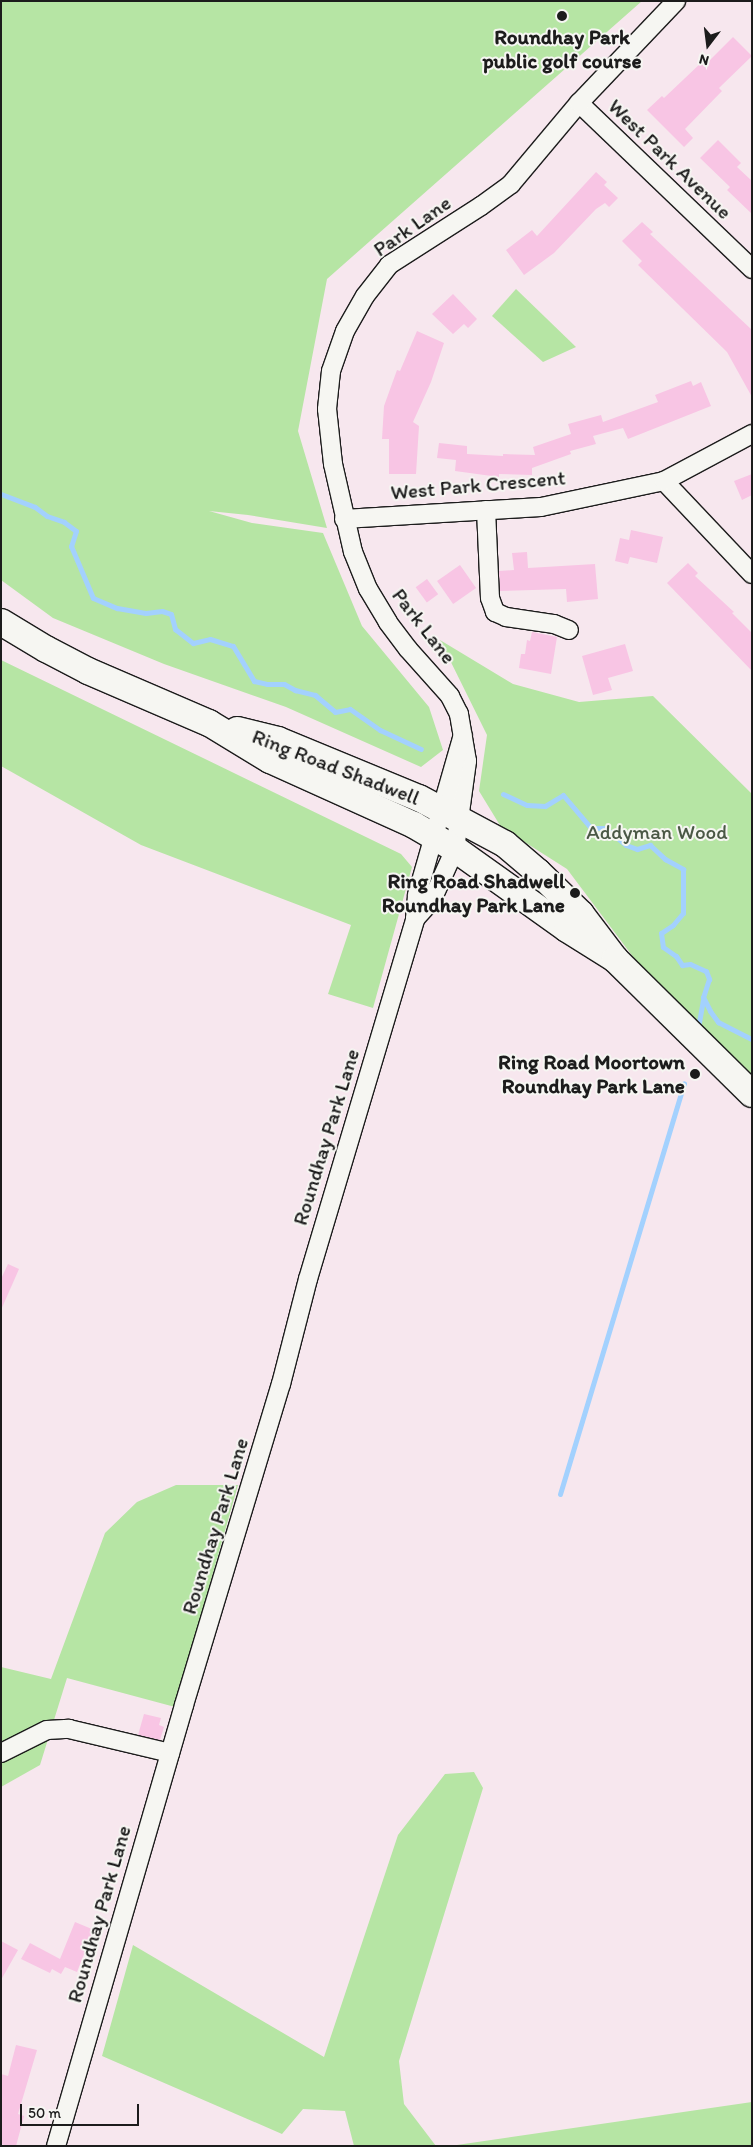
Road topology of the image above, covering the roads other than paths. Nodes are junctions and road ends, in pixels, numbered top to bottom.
1 (676, 1) edge
2 (579, 103) junction
3 (752, 269) edge
4 (752, 434) edge
5 (664, 482) junction
6 (486, 510) junction
7 (344, 519) junction
8 (752, 574) edge
9 (1, 622) edge
10 (569, 630) dead end
11 (209, 723) junction
12 (452, 814) junction
13 (445, 843) junction
14 (615, 960) junction
15 (752, 1094) edge
16 (1, 1753) edge
17 (170, 1753) junction
18 (56, 2146) edge

1 - 2 street, Park Lane
2 - 3 street, West Park Avenue
2 - 7 street, Park Lane
4 - 5 street, West Park Crescent
5 - 6 street, West Park Crescent
5 - 8 street
6 - 7 street, West Park Crescent
6 - 10 street
7 - 12 street, Park Lane
9 - 11 highway, Ring Road Shadwell
11 - 12 highway, Ring Road Shadwell
11 - 13 highway, Ring Road Shadwell
12 - 13 street, Park Lane
12 - 14 highway, Ring Road Shadwell
13 - 14 highway, Ring Road Shadwell
13 - 17 street, Roundhay Park Lane
14 - 15 highway
16 - 17 street
17 - 18 street, Roundhay Park Lane

